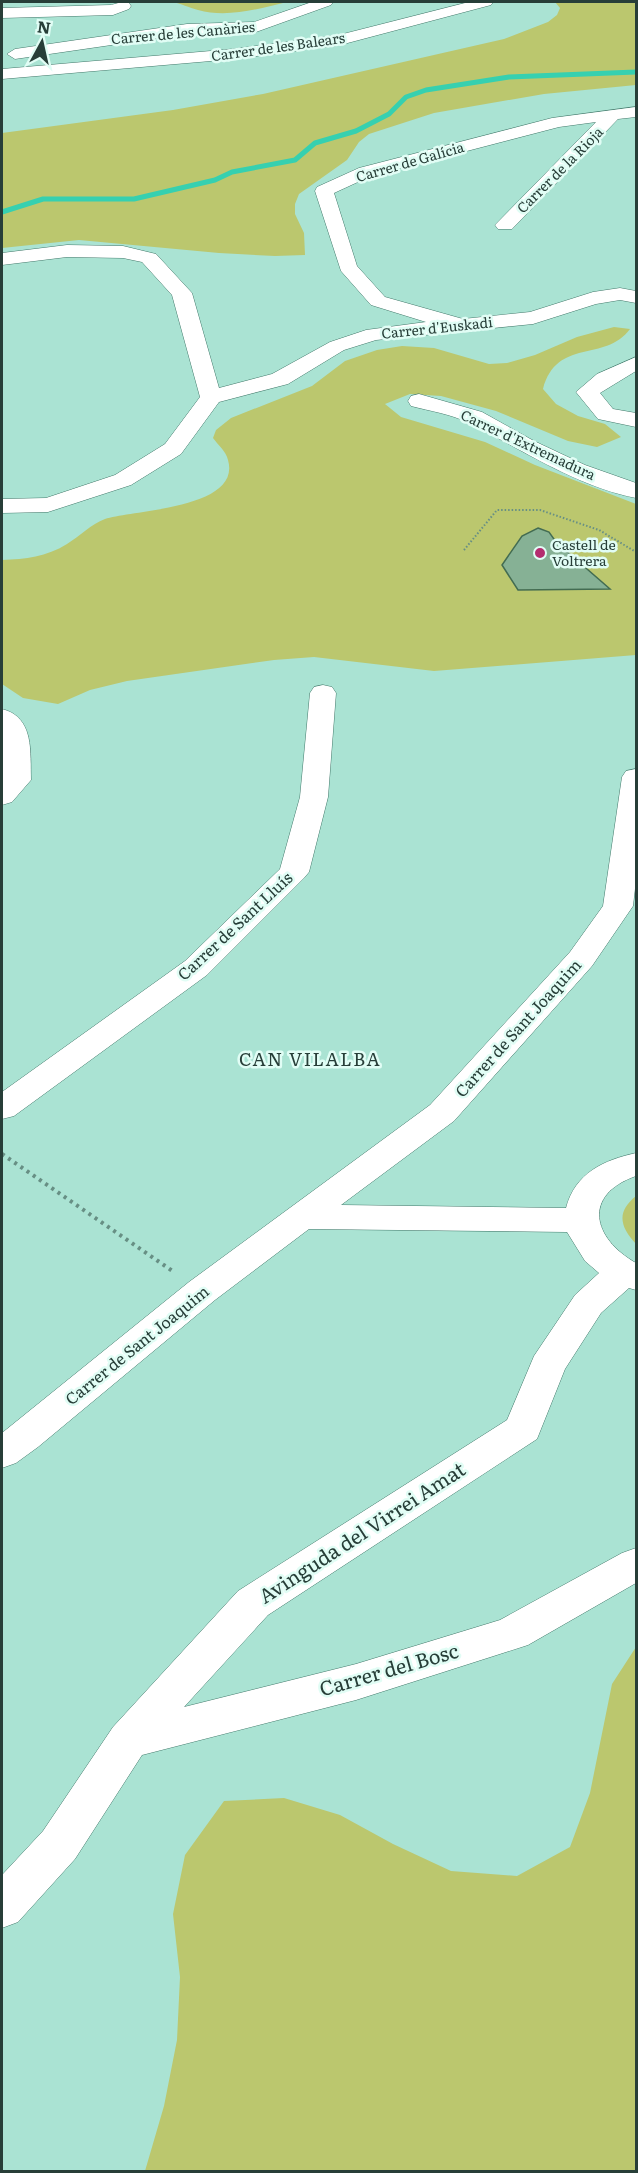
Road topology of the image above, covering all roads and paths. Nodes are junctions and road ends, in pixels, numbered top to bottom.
1 (325, 2) edge
2 (485, 2) edge
3 (123, 6) dead end
4 (2, 13) edge
5 (2, 58) edge
6 (67, 70) junction
7 (2, 74) edge
8 (23, 88) dead end
9 (636, 112) edge
10 (614, 114) junction
11 (505, 225) dead end
12 (2, 259) edge
13 (636, 297) edge
14 (463, 325) junction
15 (636, 363) edge
16 (211, 397) junction
17 (419, 401) dead end
18 (636, 420) edge
19 (636, 491) edge
20 (2, 506) edge
21 (464, 550) dead end
22 (636, 552) edge
23 (323, 693) dead end
24 (2, 717) edge
25 (636, 777) edge
26 (2, 796) edge
27 (2, 1108) edge
28 (2, 1154) edge
29 (636, 1164) edge
30 (303, 1217) junction
31 (581, 1220) junction
32 (630, 1275) edge
33 (202, 1291) junction
34 (2, 1453) edge
35 (636, 1564) edge
36 (128, 1740) junction
37 (2, 1907) edge

1 - 5 street, Carrer de les Canàries
2 - 6 street, Carrer de les Balears
3 - 4 street
6 - 7 street
6 - 8 street
9 - 10 street, Carrer de Galícia
10 - 11 street, Carrer de la Rioja
10 - 14 street, Carrer de Galícia
12 - 16 street
13 - 14 street, Carrer d'Euskadi
14 - 16 street, Carrer d'Euskadi
15 - 18 street
16 - 20 street
17 - 19 street, Carrer d'Extremadura
21 - 22 path
23 - 27 street, Carrer de Sant Lluís
24 - 26 street
25 - 30 street, Carrer de Sant Joaquim
28 - 33 path
29 - 31 street
30 - 31 street
30 - 33 street, Carrer de Sant Joaquim
31 - 32 street
32 - 36 street, Avinguda del Virrei Amat
33 - 34 street, Carrer de Sant Joaquim
35 - 36 street, Carrer del Bosc
36 - 37 street, Avinguda del Virrei Amat

